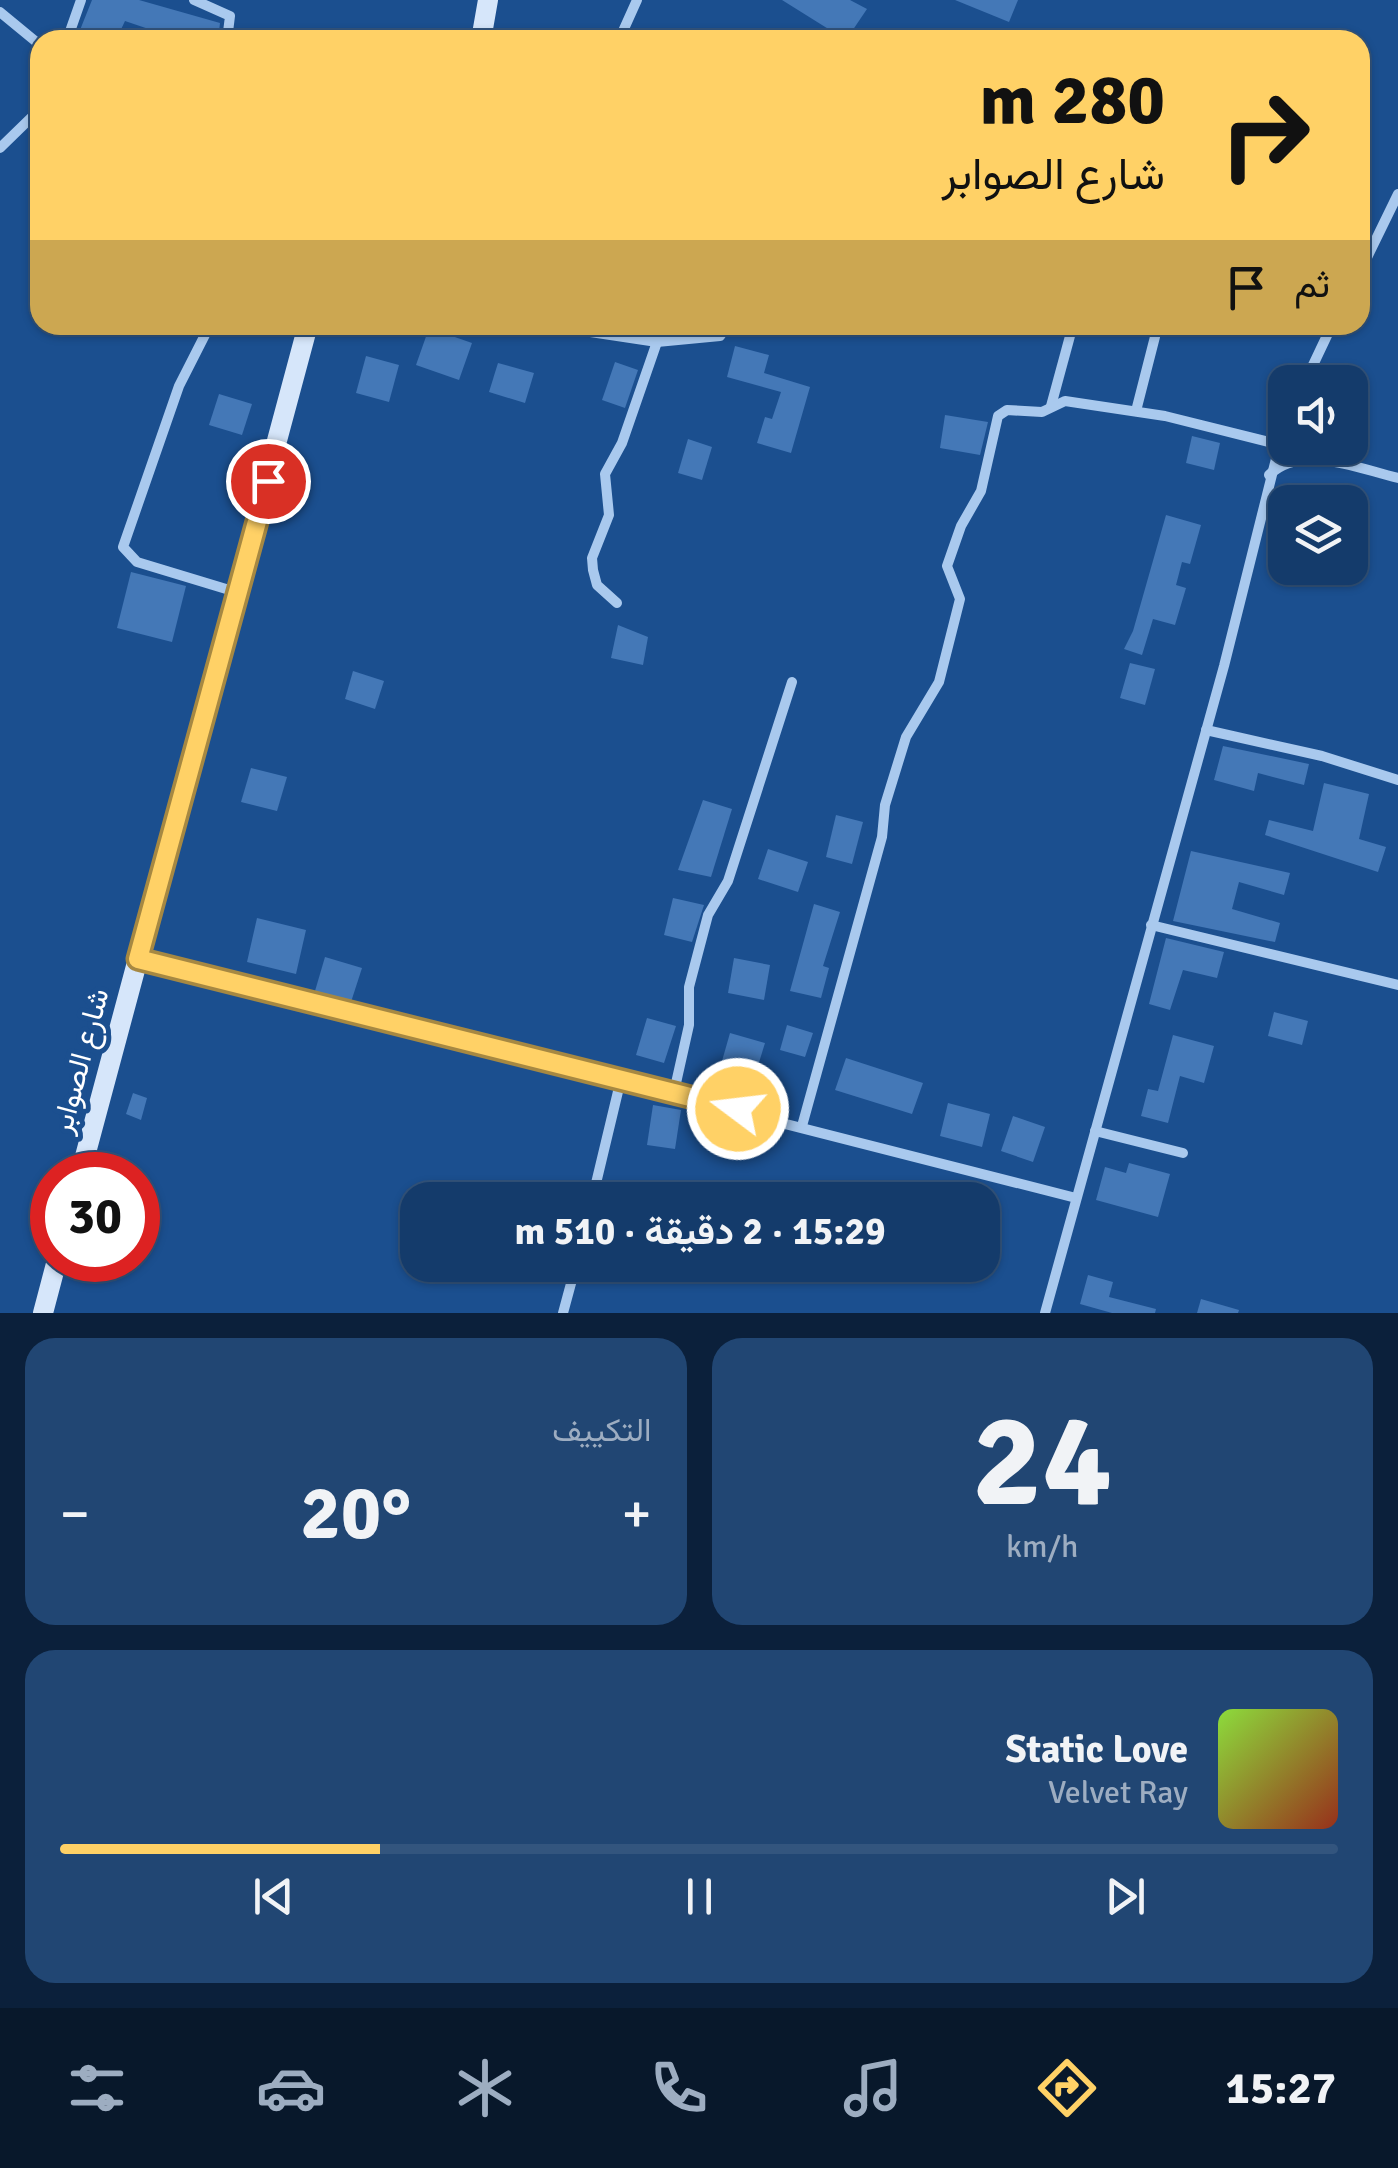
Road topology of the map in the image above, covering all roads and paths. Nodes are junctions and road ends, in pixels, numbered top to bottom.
1 (81, 0) edge
2 (194, 0) edge
3 (488, 0) edge
4 (637, 0) edge
5 (0, 12) edge
6 (71, 30) edge
7 (229, 30) edge
8 (483, 30) edge
9 (624, 30) edge
10 (30, 37) edge
11 (30, 119) edge
12 (0, 148) edge
13 (1398, 194) edge
14 (1370, 251) edge
15 (205, 335) edge
16 (305, 335) edge
17 (610, 335) edge
18 (721, 335) edge
19 (1070, 335) edge
20 (1155, 335) edge
21 (1327, 335) edge
22 (657, 342) junction
23 (1312, 365) edge
24 (1050, 408) junction
25 (1136, 411) junction
26 (1268, 442) edge
27 (1272, 465) edge
28 (1269, 476) junction
29 (1398, 478) edge
30 (240, 593) junction
31 (617, 602) dead end
32 (792, 682) dead end
33 (1206, 730) junction
34 (1398, 780) edge
35 (1150, 924) junction
36 (138, 959) junction
37 (1398, 985) edge
38 (621, 1079) junction
39 (674, 1092) junction
40 (802, 1126) junction
41 (1095, 1131) junction
42 (86, 1152) edge
43 (1183, 1153) dead end
44 (596, 1182) edge
45 (1076, 1198) junction
46 (51, 1282) edge
47 (571, 1282) edge
48 (43, 1313) edge
49 (563, 1313) edge
50 (1045, 1313) edge

1 - 6 street
2 - 7 street
3 - 8 street
4 - 9 street
5 - 10 street
11 - 12 street
13 - 14 street
15 - 30 street
16 - 30 street, شارع الصوابر
17 - 22 street
18 - 22 street
19 - 24 street
20 - 25 street
21 - 23 street
22 - 31 street
24 - 25 street
24 - 40 street
25 - 26 street
27 - 28 street
28 - 29 street
28 - 33 street
30 - 36 street, شارع الصوابر
32 - 39 street
33 - 34 street
33 - 35 street
35 - 37 street
35 - 41 street
36 - 38 street
36 - 42 street, شارع الصوابر
38 - 39 street
38 - 44 street
39 - 40 street
40 - 45 street
41 - 43 street
41 - 45 street
45 - 50 street
46 - 48 street
47 - 49 street

